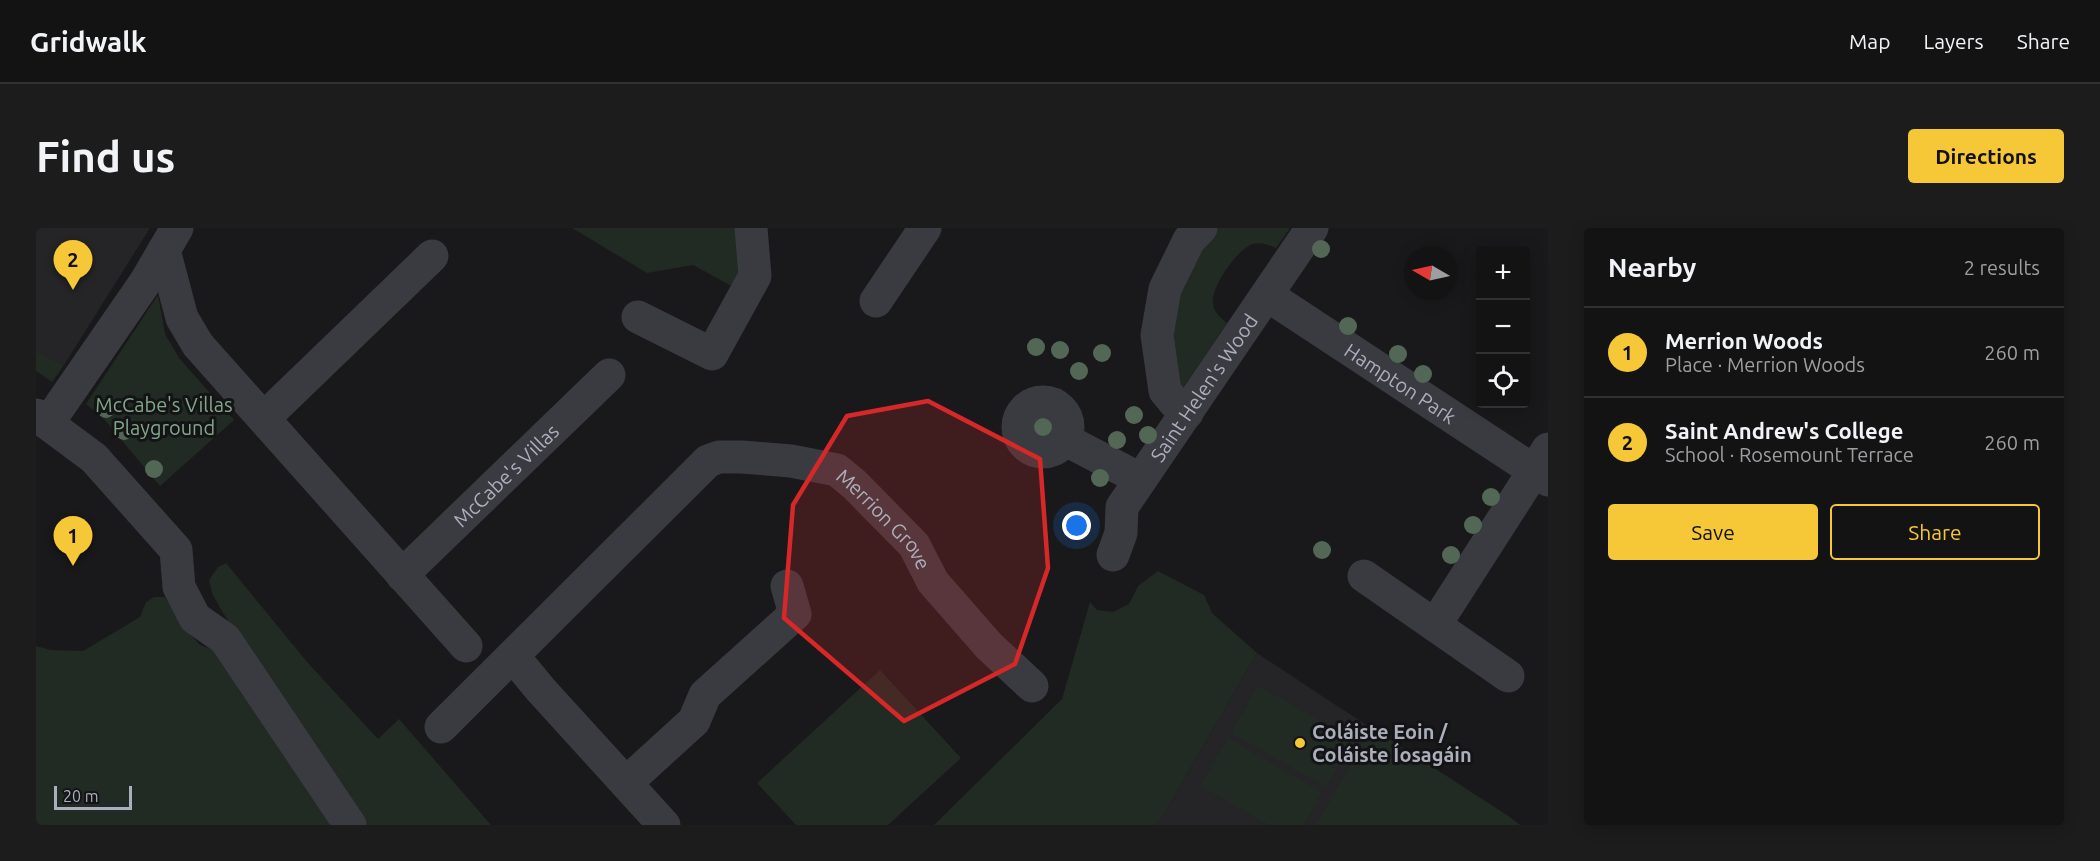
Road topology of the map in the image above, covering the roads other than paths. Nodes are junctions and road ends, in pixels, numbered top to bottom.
1 (751, 228) edge
2 (925, 228) edge
3 (1312, 228) edge
4 (1187, 232) edge
5 (171, 239) edge
6 (432, 256) dead end
7 (1267, 295) junction
8 (876, 301) dead end
9 (638, 317) dead end
10 (609, 375) dead end
11 (46, 412) edge
12 (1186, 413) junction
13 (264, 418) junction
14 (1065, 440) dead end
15 (1544, 466) edge
16 (1140, 479) junction
17 (1113, 555) dead end
18 (402, 575) junction
19 (1364, 576) dead end
20 (787, 586) dead end
21 (1435, 625) junction
22 (466, 646) dead end
23 (513, 656) junction
24 (1508, 676) dead end
25 (1032, 686) dead end
26 (441, 727) dead end
27 (626, 783) junction
28 (350, 825) edge
29 (664, 825) edge

1 - 9 street
2 - 8 street
3 - 7 street, Saint Helen's Wood
4 - 12 street
5 - 11 street
5 - 13 street
6 - 13 street
7 - 12 street, Saint Helen's Wood
7 - 15 street, Hampton Park
10 - 18 street, McCabe's Villas
11 - 28 street
12 - 16 street, Saint Helen's Wood
13 - 18 street
14 - 16 street
15 - 21 street, Hampton Park
16 - 17 street, Saint Helen's Wood
18 - 22 street
19 - 21 street
20 - 27 street
21 - 24 street
23 - 25 street, Merrion Grove
23 - 26 street, Merrion Grove
23 - 27 street
27 - 29 street

